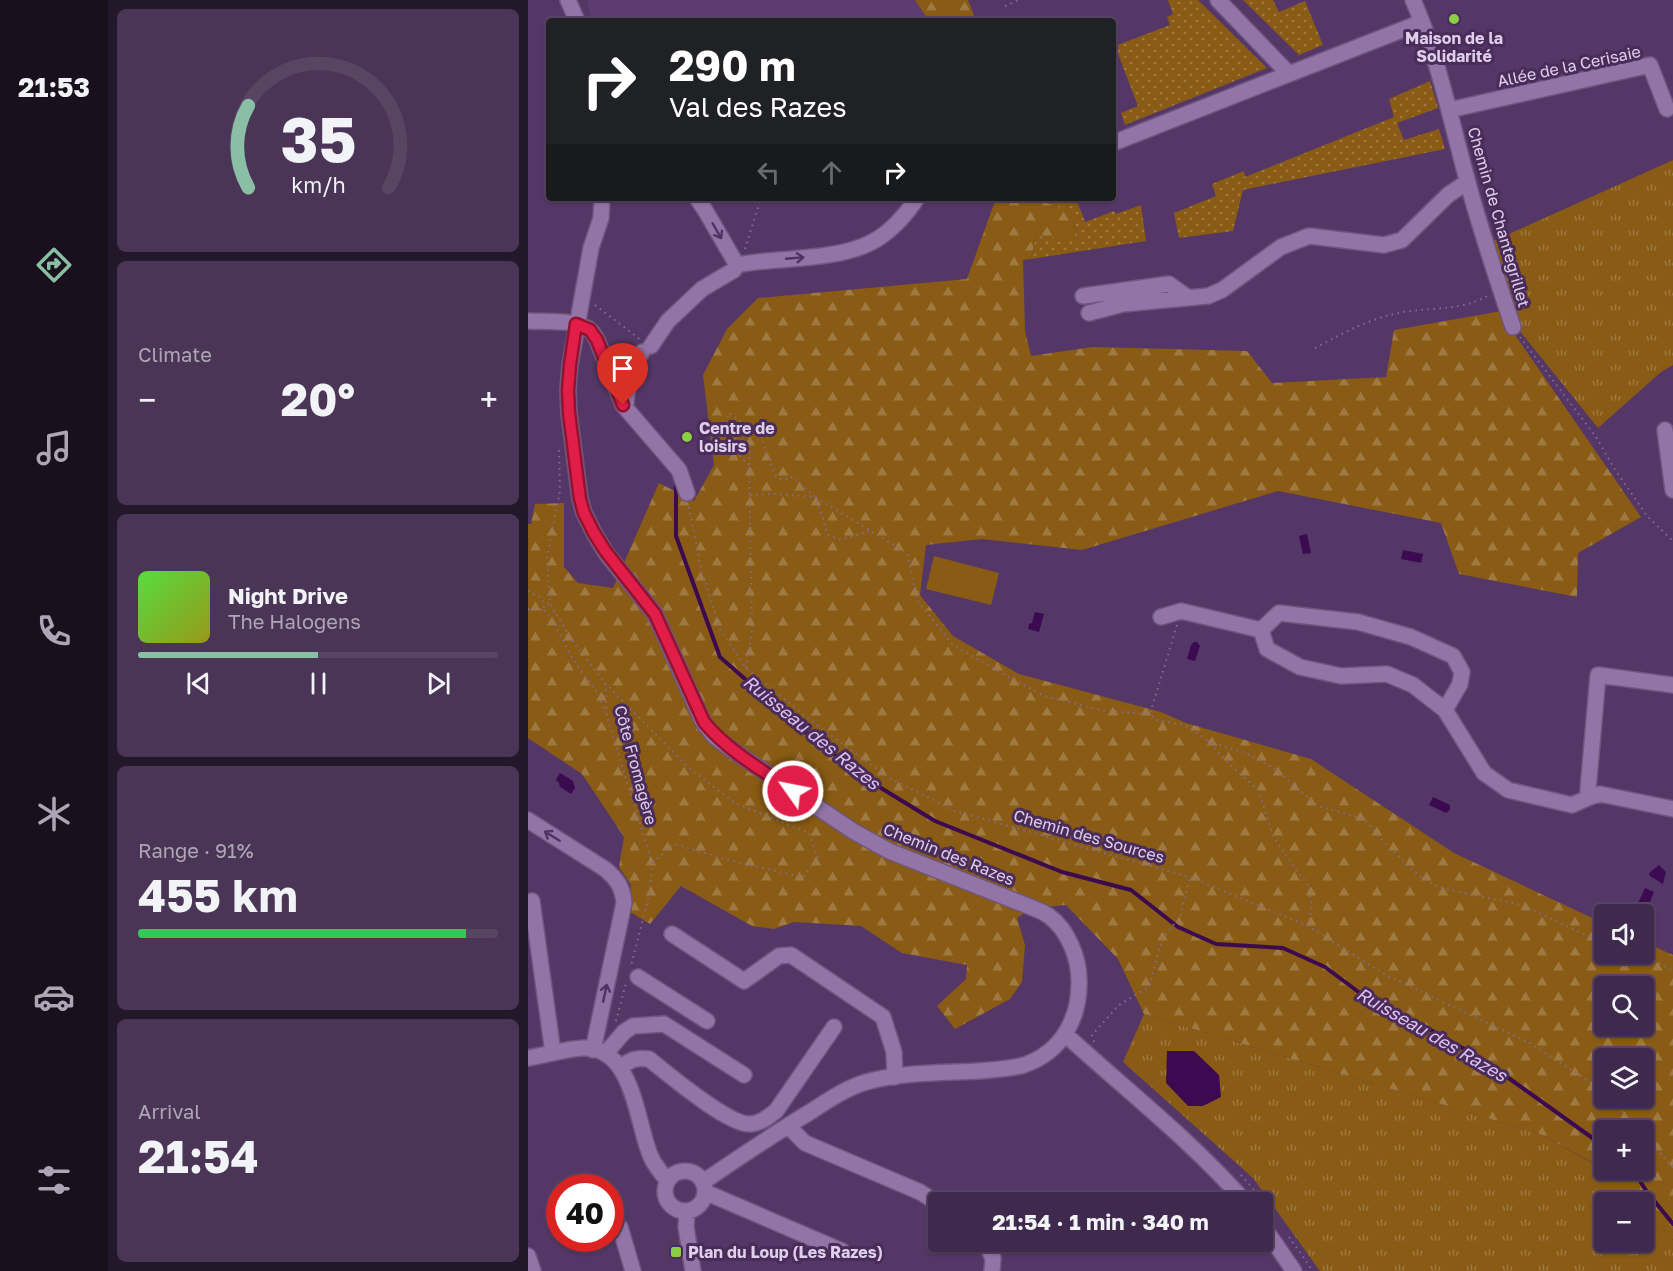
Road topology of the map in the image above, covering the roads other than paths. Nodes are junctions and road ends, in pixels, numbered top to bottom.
1 (568, 0) edge
2 (577, 0) edge
3 (1218, 0) edge
4 (1413, 0) edge
5 (573, 18) edge
6 (581, 18) edge
7 (1422, 22) junction
8 (1290, 74) junction
9 (1667, 109) dead end
10 (1449, 110) junction
11 (1116, 142) edge
12 (1467, 182) junction
13 (594, 201) edge
14 (602, 201) edge
15 (699, 201) edge
16 (914, 201) edge
17 (591, 248) junction
18 (737, 265) junction
19 (1083, 296) dead end
20 (1187, 297) junction
21 (1089, 313) dead end
22 (528, 321) edge
23 (576, 324) junction
24 (1513, 327) road end
25 (623, 405) junction
26 (1665, 430) dead end
27 (1673, 490) edge
28 (687, 493) road end
29 (1161, 617) dead end
30 (1261, 630) junction
31 (1673, 685) edge
32 (1445, 710) junction
33 (1590, 797) junction
34 (1673, 809) edge
35 (528, 820) edge
36 (532, 901) dead end
37 (672, 934) dead end
38 (633, 973) road end
39 (678, 1002) junction
40 (707, 1021) dead end
41 (664, 1024) junction
42 (834, 1027) dead end
43 (1066, 1035) junction
44 (621, 1036) junction
45 (599, 1052) junction
46 (553, 1053) junction
47 (528, 1058) edge
48 (626, 1063) junction
49 (744, 1075) dead end
50 (895, 1077) junction
51 (788, 1126) junction
52 (651, 1157) junction
53 (683, 1170) junction
54 (667, 1180) junction
55 (704, 1187) junction
56 (1236, 1192) edge
57 (928, 1197) edge
58 (687, 1211) junction
59 (624, 1241) edge
60 (1273, 1241) edge
61 (842, 1251) dead end
62 (990, 1252) edge
63 (528, 1256) edge
64 (533, 1271) edge
65 (633, 1271) edge
66 (693, 1271) edge
67 (992, 1271) edge
68 (1294, 1271) edge

1 - 5 street
2 - 6 street
3 - 8 street
4 - 7 street, Chemin de Chantegrillet
7 - 8 street
7 - 10 street, Chemin de Chantegrillet
8 - 11 street
9 - 10 street, Allée de la Cerisaie
10 - 12 street, Chemin de Chantegrillet
12 - 20 street
12 - 24 street, Chemin de Chantegrillet
13 - 17 street, Chemin des Razes
14 - 17 street, Chemin des Razes
15 -> 18 street
18 -> 16 street
17 - 23 street, Chemin des Razes
18 - 25 street
19 - 20 street
20 - 21 street
22 - 23 street
23 - 25 street
23 - 43 street, Chemin des Razes
25 - 28 street
26 - 27 street
29 - 30 street
30 - 32 street
30 - 32 street
31 - 33 street
32 - 33 street
33 - 34 street
45 -> 35 street
36 - 46 street
37 - 50 street
38 - 39 street
39 - 40 street
39 - 41 street
41 - 44 street
41 - 49 street
42 - 48 street
43 - 50 street, Chemin des Razes
43 - 56 street
44 - 45 street
44 - 48 street
45 - 46 street
45 - 48 street
46 - 47 street
48 - 52 street
50 - 51 street, Chemin des Razes
51 - 55 street, Chemin des Razes
51 - 57 street
52 - 53 street
52 - 54 street
53 - 54 street
53 - 55 street
54 - 58 street
55 - 58 street
55 - 61 street
58 - 66 street
59 - 65 street
60 - 68 street
62 - 67 street
63 - 64 street

